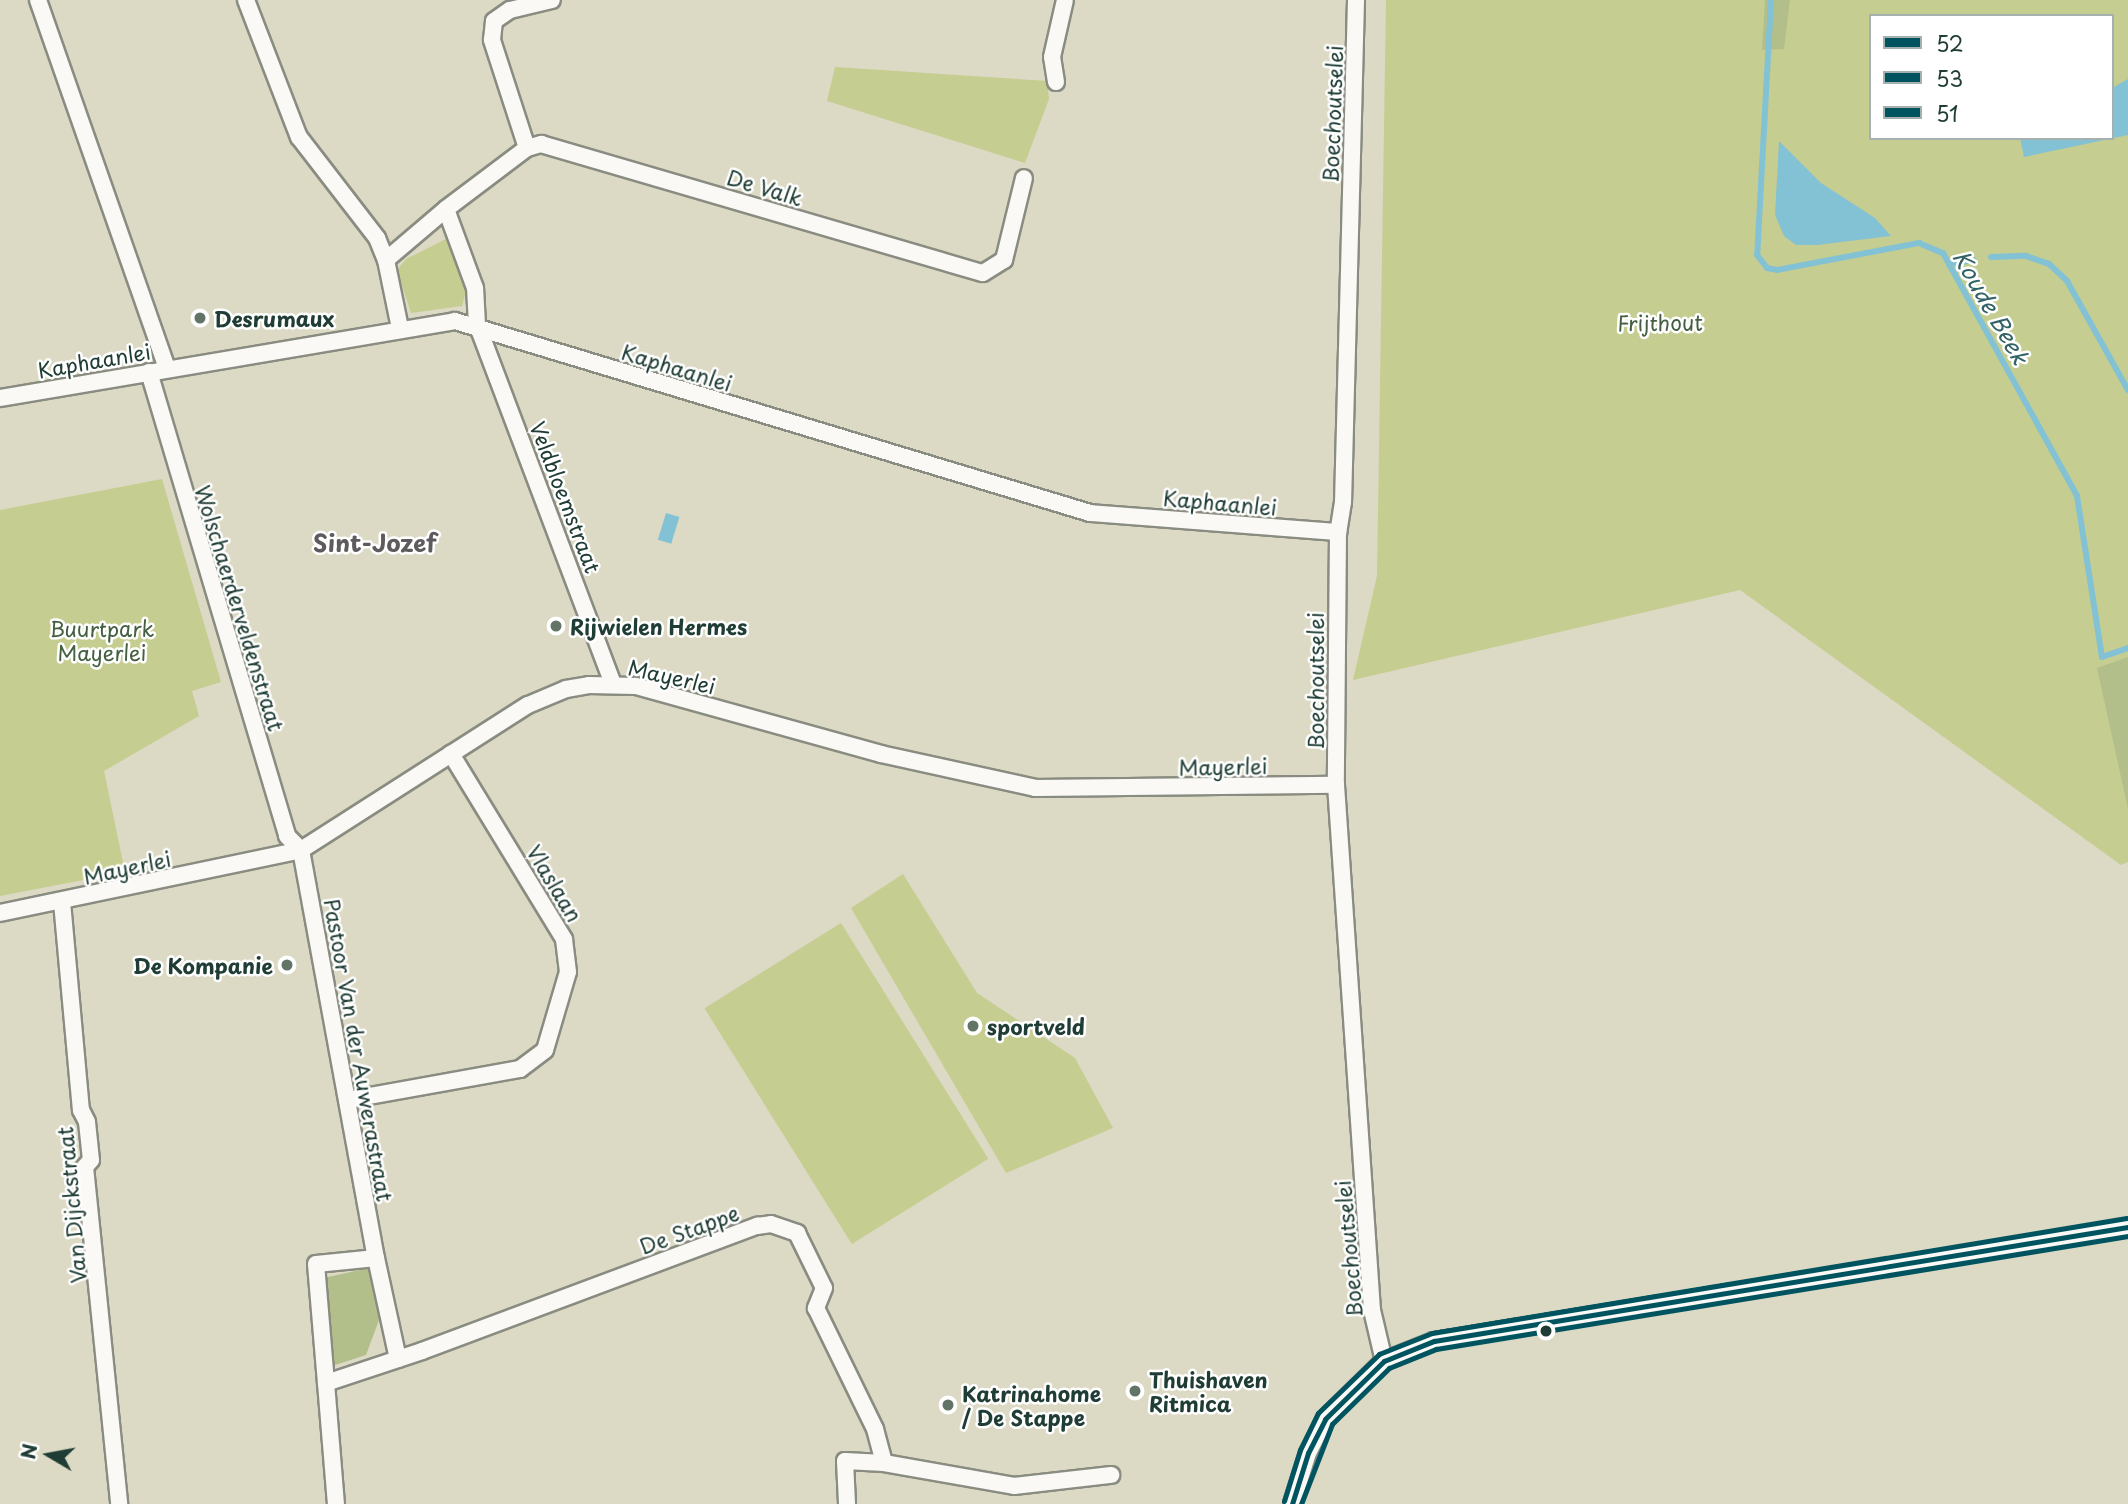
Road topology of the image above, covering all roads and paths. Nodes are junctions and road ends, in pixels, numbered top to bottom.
1 (38, 0) edge
2 (246, 0) edge
3 (552, 0) edge
4 (1065, 0) edge
5 (1356, 0) edge
6 (1056, 82) dead end
7 (527, 148) junction
8 (1024, 178) dead end
9 (446, 209) junction
10 (386, 260) junction
11 (477, 325) junction
12 (400, 328) junction
13 (167, 369) junction
14 (149, 372) junction
15 (0, 398) edge
16 (1338, 532) junction
17 (614, 684) junction
18 (451, 754) junction
19 (1336, 785) junction
20 (302, 850) junction
21 (62, 902) junction
22 (0, 913) edge
23 (347, 1100) junction
24 (2128, 1227) edge
25 (376, 1258) junction
26 (398, 1359) junction
27 (1384, 1361) junction
28 (326, 1382) junction
29 (884, 1463) junction
30 (1111, 1475) dead end
31 (119, 1504) edge
32 (336, 1504) edge
33 (847, 1504) edge
34 (1292, 1504) edge

1 - 13 street
2 - 10 street
3 - 7 street
4 - 6 street
5 - 16 street, Boechoutselei
7 - 8 street, De Valk
7 - 9 street
9 - 10 street
9 - 11 street
10 - 12 street
11 - 12 street, Kaphaanlei
11 - 16 street, Kaphaanlei
11 - 17 street, Veldbloemstraat
12 - 13 street, Kaphaanlei
13 - 14 street, Kaphaanlei
14 - 15 street, Kaphaanlei
14 - 20 street, Wolschaerderveldenstraat
16 - 19 street, Boechoutselei
17 - 18 street, Mayerlei
17 - 19 street, Mayerlei
18 - 20 street, Mayerlei
18 - 23 street, Vlaslaan
19 - 27 street, Boechoutselei
20 - 21 street, Mayerlei
20 - 23 street, Pastoor Van der Auwerastraat
21 - 22 street, Mayerlei
21 - 31 street, Van Dijckstraat
23 - 25 street, Pastoor Van der Auwerastraat
24 - 27 street
25 - 26 street, Pastoor Van der Auwerastraat
25 - 28 street
26 - 28 street
26 - 29 street, De Stappe
27 - 34 street
28 - 32 street
29 - 30 street
29 - 33 street

